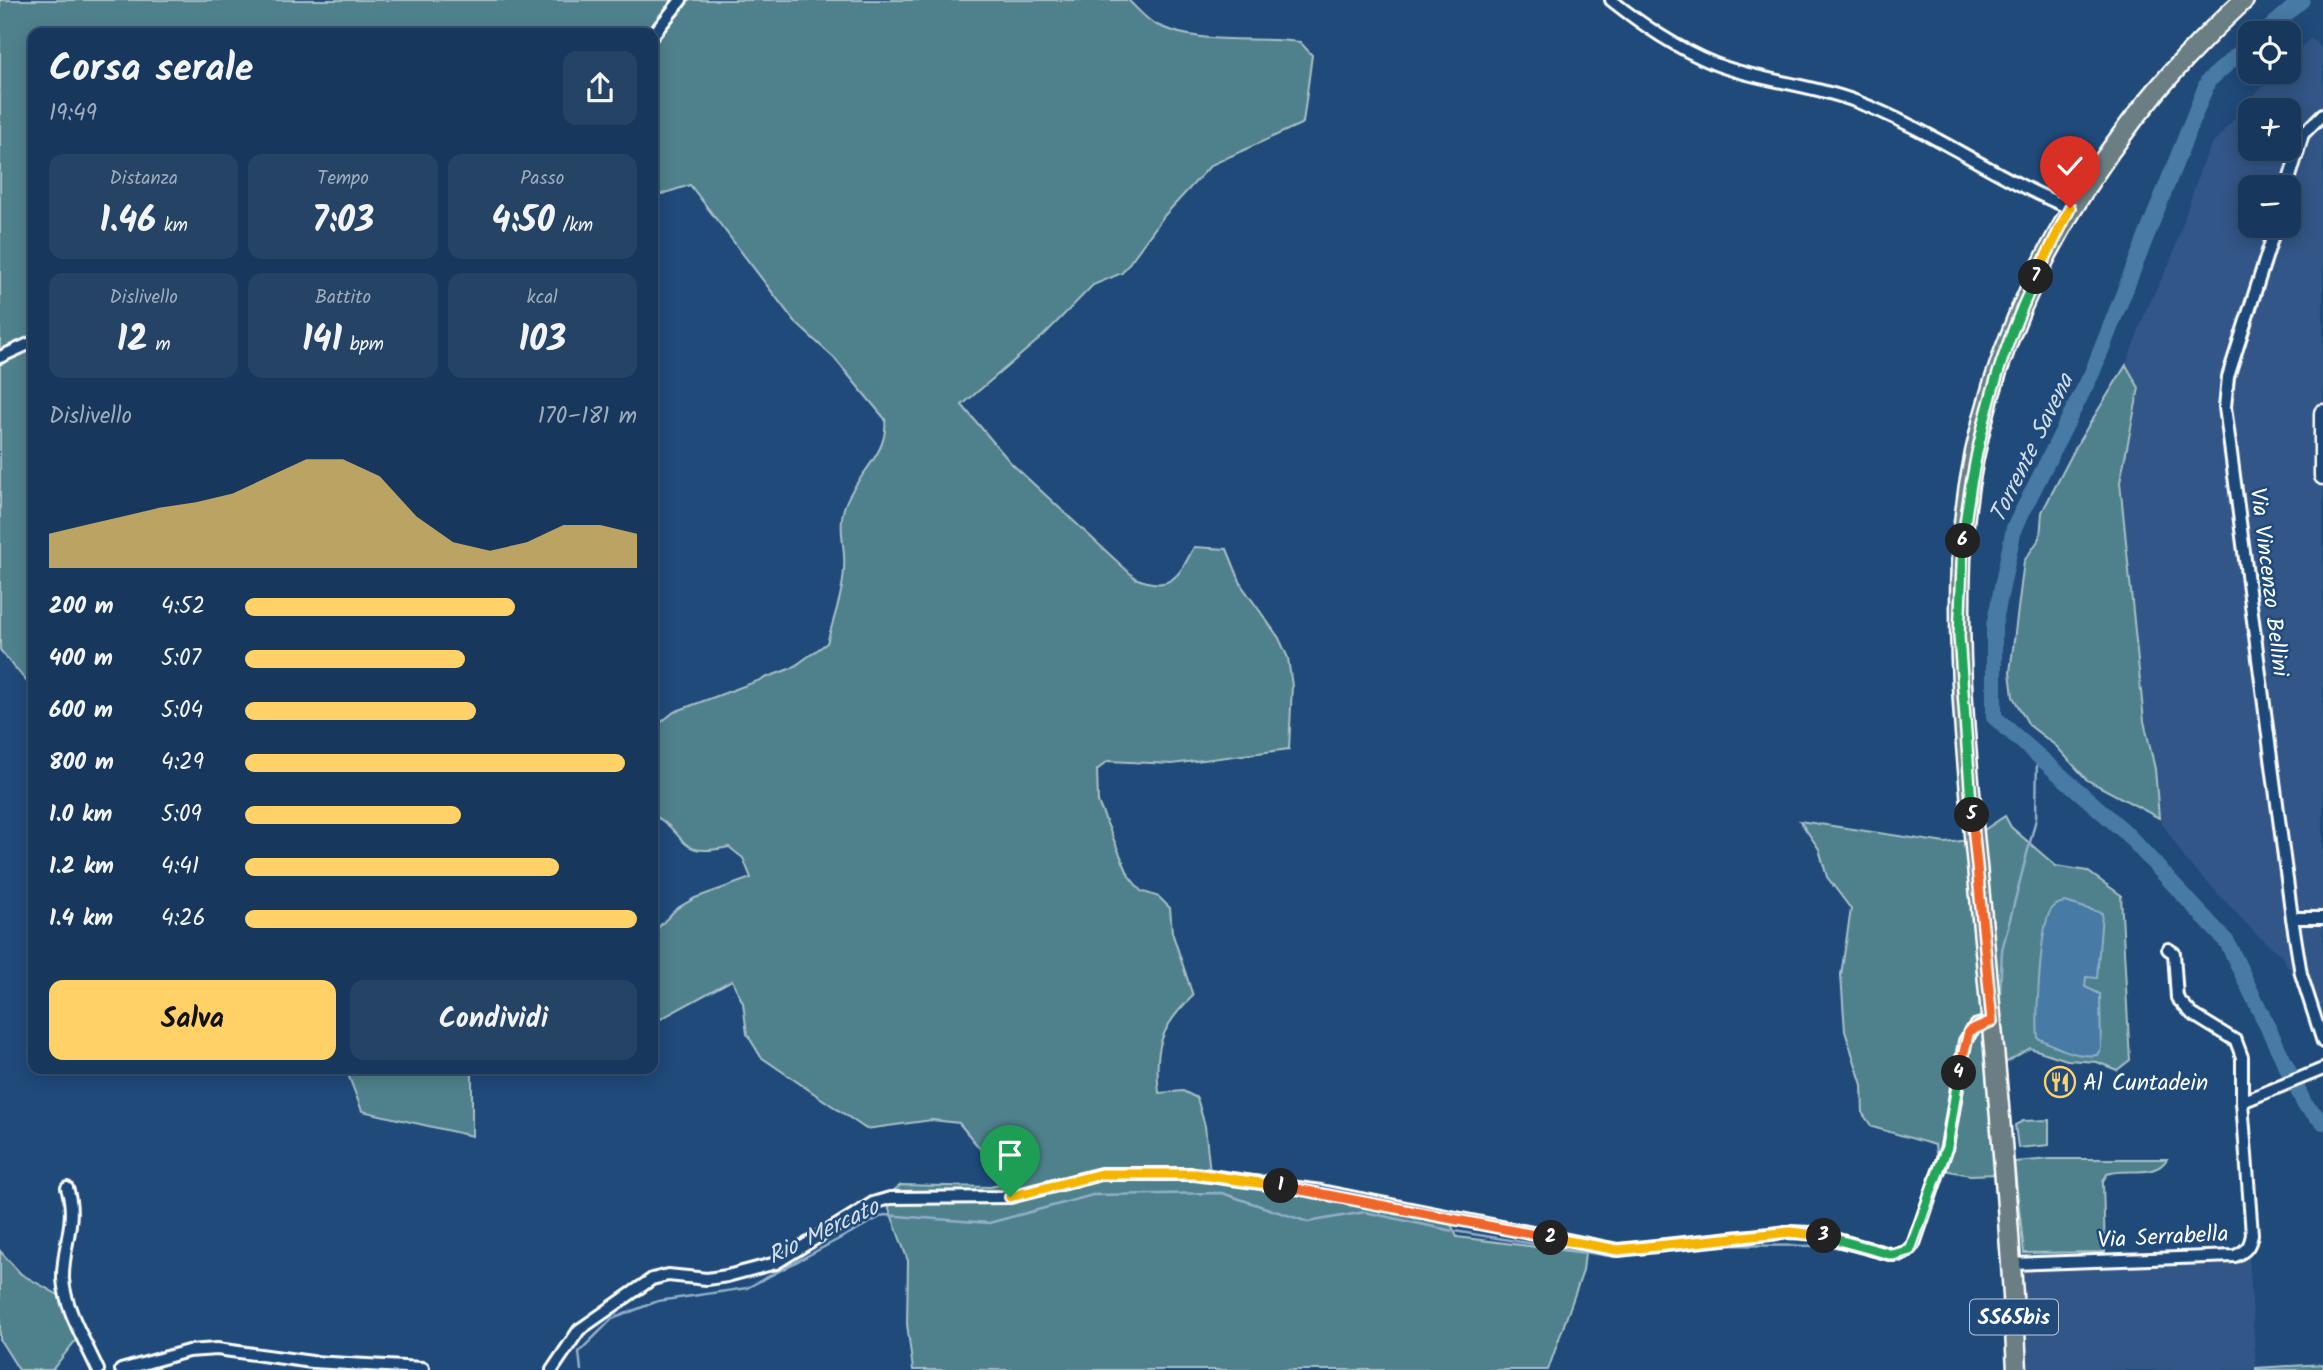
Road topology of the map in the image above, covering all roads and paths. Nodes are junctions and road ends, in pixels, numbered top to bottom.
1 (681, 0) edge
2 (1611, 0) edge
3 (2244, 0) edge
4 (658, 29) edge
5 (2323, 114) edge
6 (2291, 175) edge
7 (2070, 208) junction
8 (2272, 238) edge
9 (28, 344) edge
10 (0, 357) edge
11 (2323, 413) edge
12 (2323, 476) edge
13 (2292, 918) junction
14 (2323, 918) edge
15 (2168, 949) dead end
16 (1992, 1021) junction
17 (2323, 1042) edge
18 (2321, 1070) edge
19 (2242, 1102) junction
20 (67, 1188) dead end
21 (2012, 1264) junction
22 (423, 1368) dead end
23 (98, 1370) edge
24 (121, 1370) edge
25 (552, 1370) edge
26 (2017, 1370) edge

1 - 4 street
2 - 7 street
3 - 7 main road, SS65bis
5 - 6 street
7 - 16 main road, SS65bis
8 - 13 street, Via Vincenzo Bellini
9 - 10 street
11 - 12 main road
13 - 14 street
13 - 17 street
15 - 19 street
16 - 21 main road, SS65bis
16 - 25 street
18 - 19 street
19 - 21 street, Via Serrabella
20 - 23 street
21 - 26 main road, SS65bis
22 - 24 street

